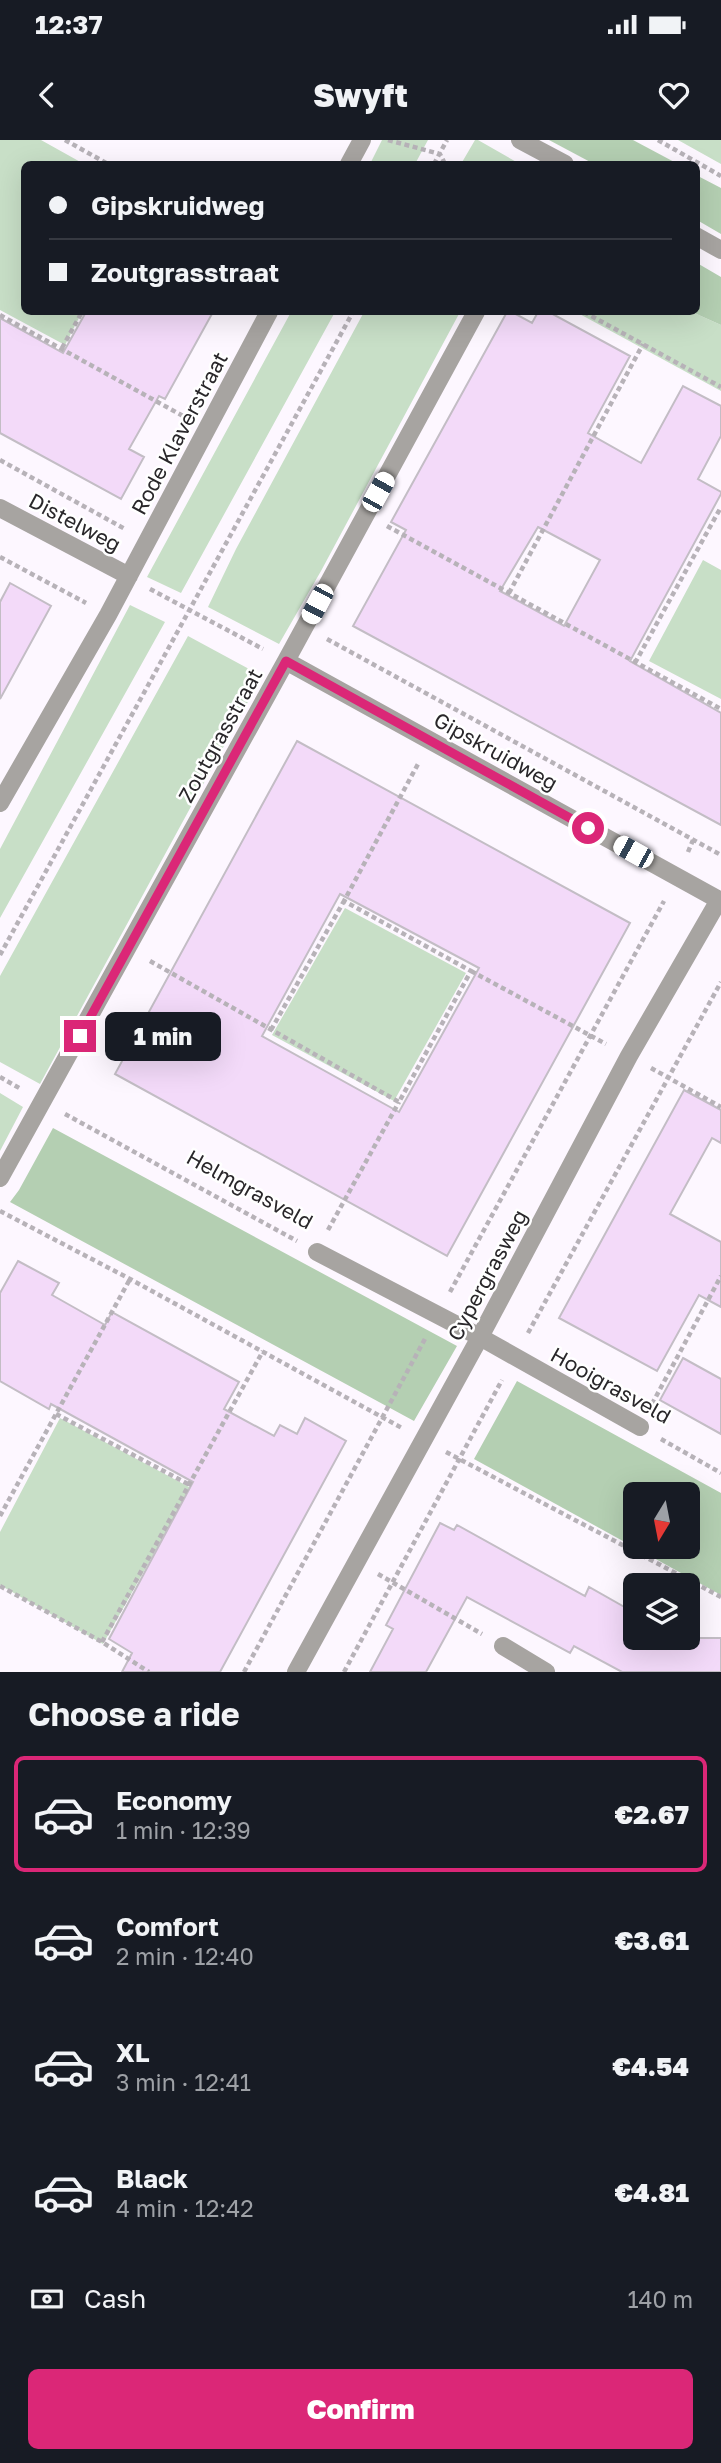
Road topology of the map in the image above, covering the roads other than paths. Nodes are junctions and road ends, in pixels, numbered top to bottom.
1 (362, 140) edge
2 (520, 140) edge
3 (351, 161) edge
4 (559, 161) edge
5 (700, 238) edge
6 (721, 250) edge
7 (267, 315) edge
8 (474, 315) edge
9 (0, 508) edge
10 (129, 576) junction
11 (286, 661) junction
12 (0, 803) edge
13 (720, 900) edge
14 (0, 1178) edge
15 (317, 1252) road end
16 (480, 1337) junction
17 (640, 1427) road end
18 (503, 1646) road end
19 (296, 1672) edge
20 (546, 1672) edge

1 - 3 street
2 - 4 street
5 - 6 street
7 - 10 street, Rode Klaverstraat
8 - 11 street, Zoutgrasstraat
9 - 10 street, Distelweg
10 - 12 street, Rode Klaverstraat
11 - 13 street, Gipskruidweg
11 - 14 street, Zoutgrasstraat
13 - 16 street, Cypergrasweg
15 - 16 street, Helmgrasveld
16 - 17 street, Hooigrasveld
16 - 19 street, Cypergrasweg
18 - 20 street

